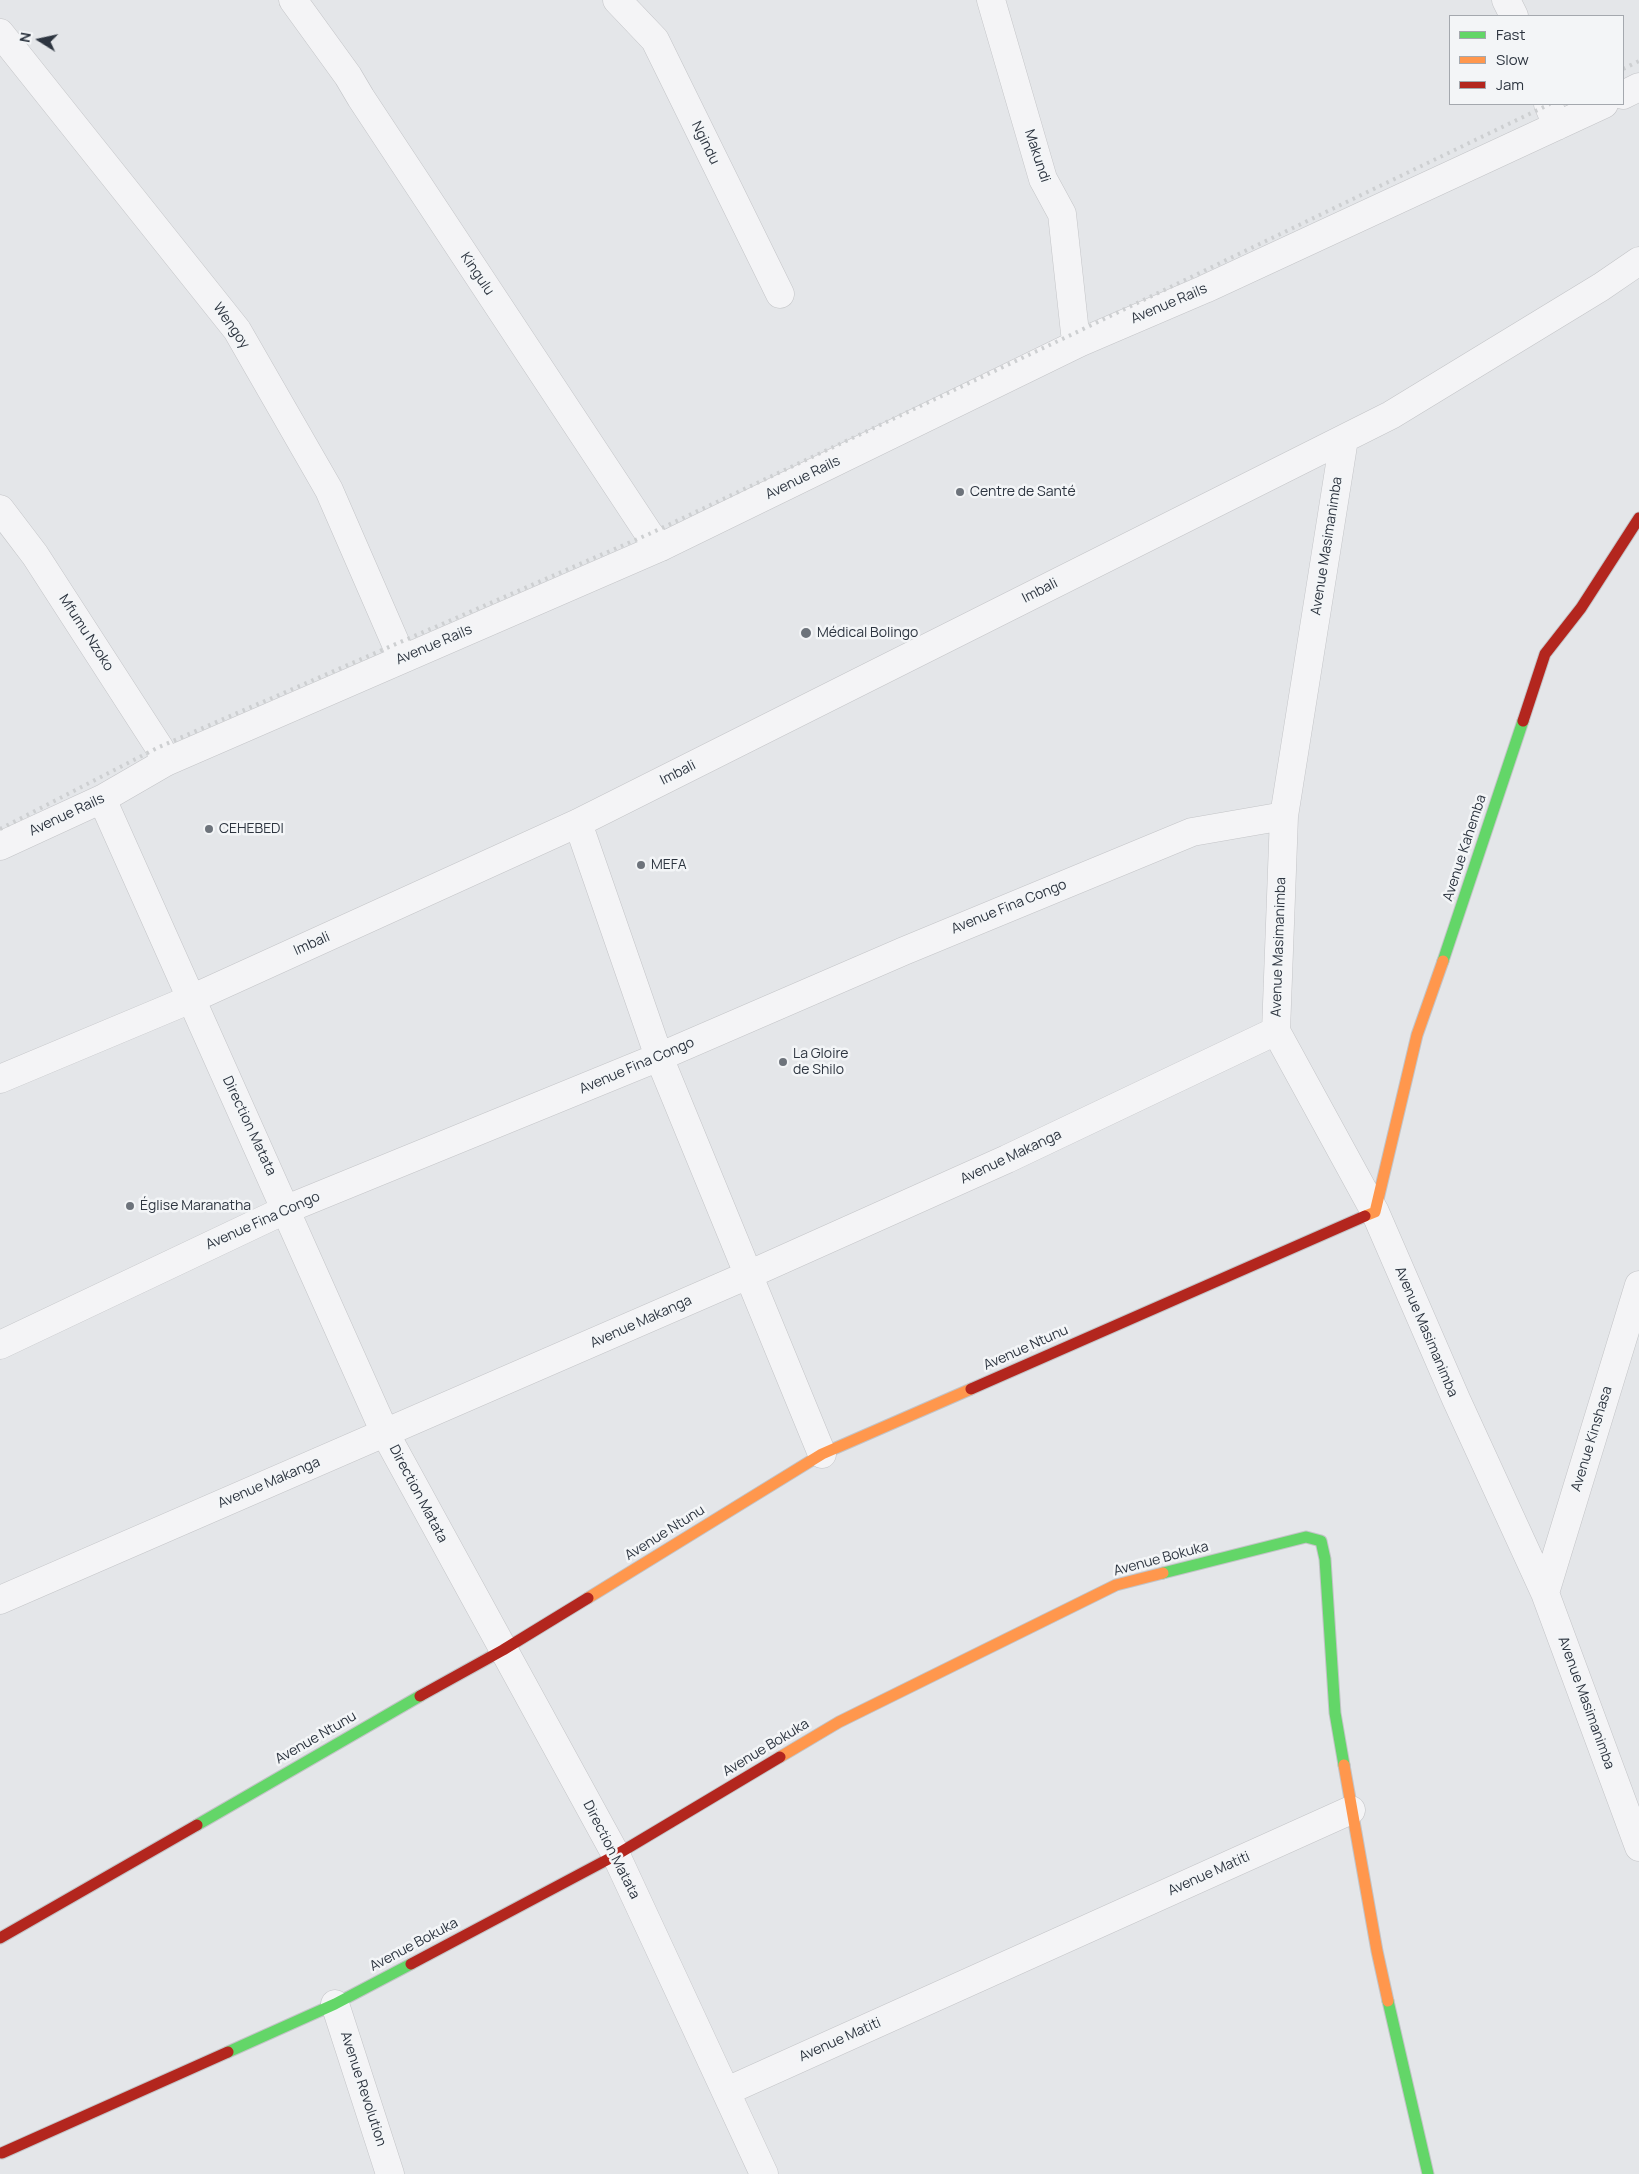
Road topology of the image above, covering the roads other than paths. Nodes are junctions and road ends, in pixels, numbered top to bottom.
1 (293, 0) edge
2 (617, 0) edge
3 (991, 0) edge
4 (1506, 0) edge
5 (1514, 15) edge
6 (0, 33) edge
7 (1639, 87) edge
8 (1624, 94) edge
9 (1599, 105) edge
10 (1553, 115) edge
11 (1639, 261) edge
12 (780, 294) dead end
13 (1078, 343) junction
14 (1344, 439) junction
15 (0, 508) edge
16 (1639, 518) edge
17 (661, 547) junction
18 (402, 658) junction
19 (166, 762) junction
20 (102, 800) junction
21 (1284, 816) junction
22 (578, 823) junction
23 (0, 846) edge
24 (191, 1000) junction
25 (1276, 1031) junction
26 (659, 1057) junction
27 (0, 1078) edge
28 (287, 1209) junction
29 (1375, 1212) junction
30 (748, 1275) junction
31 (1639, 1285) edge
32 (0, 1345) edge
33 (385, 1433) junction
34 (822, 1454) junction
35 (1545, 1593) junction
36 (0, 1600) edge
37 (503, 1650) junction
38 (1351, 1810) junction
39 (1639, 1847) edge
40 (616, 1854) junction
41 (0, 1938) edge
42 (336, 2004) junction
43 (727, 2091) junction
44 (2, 2153) dead end
45 (390, 2174) edge
46 (764, 2174) edge
47 (1428, 2174) edge

1 - 17 street, Kingulu
2 - 12 street, Ngindu
3 - 13 street, Makundi
4 - 5 street
6 - 18 street, Wengoy
7 - 8 street
9 - 10 street, Avenue Rails
10 - 13 street, Avenue Rails
11 - 14 street
13 - 17 street, Avenue Rails
14 - 21 street, Avenue Masimanimba
14 - 22 street, Imbali
15 - 19 street, Mfumu Nzoko
16 - 29 street, Avenue Kahemba
17 - 18 street, Avenue Rails
18 - 19 street, Avenue Rails
19 - 20 street, Avenue Rails
20 - 23 street, Avenue Rails
20 - 24 street, Direction Matata
21 - 25 street, Avenue Masimanimba
21 - 26 street, Avenue Fina Congo
22 - 24 street, Imbali
22 - 26 street
24 - 27 street, Imbali
24 - 28 street, Direction Matata
25 - 29 street, Avenue Masimanimba
25 - 30 street, Avenue Makanga
26 - 28 street, Avenue Fina Congo
26 - 30 street
28 - 32 street, Avenue Fina Congo
28 - 33 street, Direction Matata
29 - 34 street, Avenue Ntunu
29 - 35 street, Avenue Masimanimba
30 - 33 street, Avenue Makanga
30 - 34 street
31 - 35 street, Avenue Kinshasa
33 - 36 street, Avenue Makanga
33 - 37 street, Direction Matata
34 - 37 street, Avenue Ntunu
35 - 39 street, Avenue Masimanimba
37 - 40 street, Direction Matata
37 - 41 street, Avenue Ntunu
38 - 40 street, Avenue Bokuka
38 - 43 street, Avenue Matiti
38 - 47 street
40 - 42 street, Avenue Bokuka
40 - 43 street, Direction Matata
42 - 44 street, Avenue Bokuka
42 - 45 street, Avenue Revolution
43 - 46 street, Direction Matata

